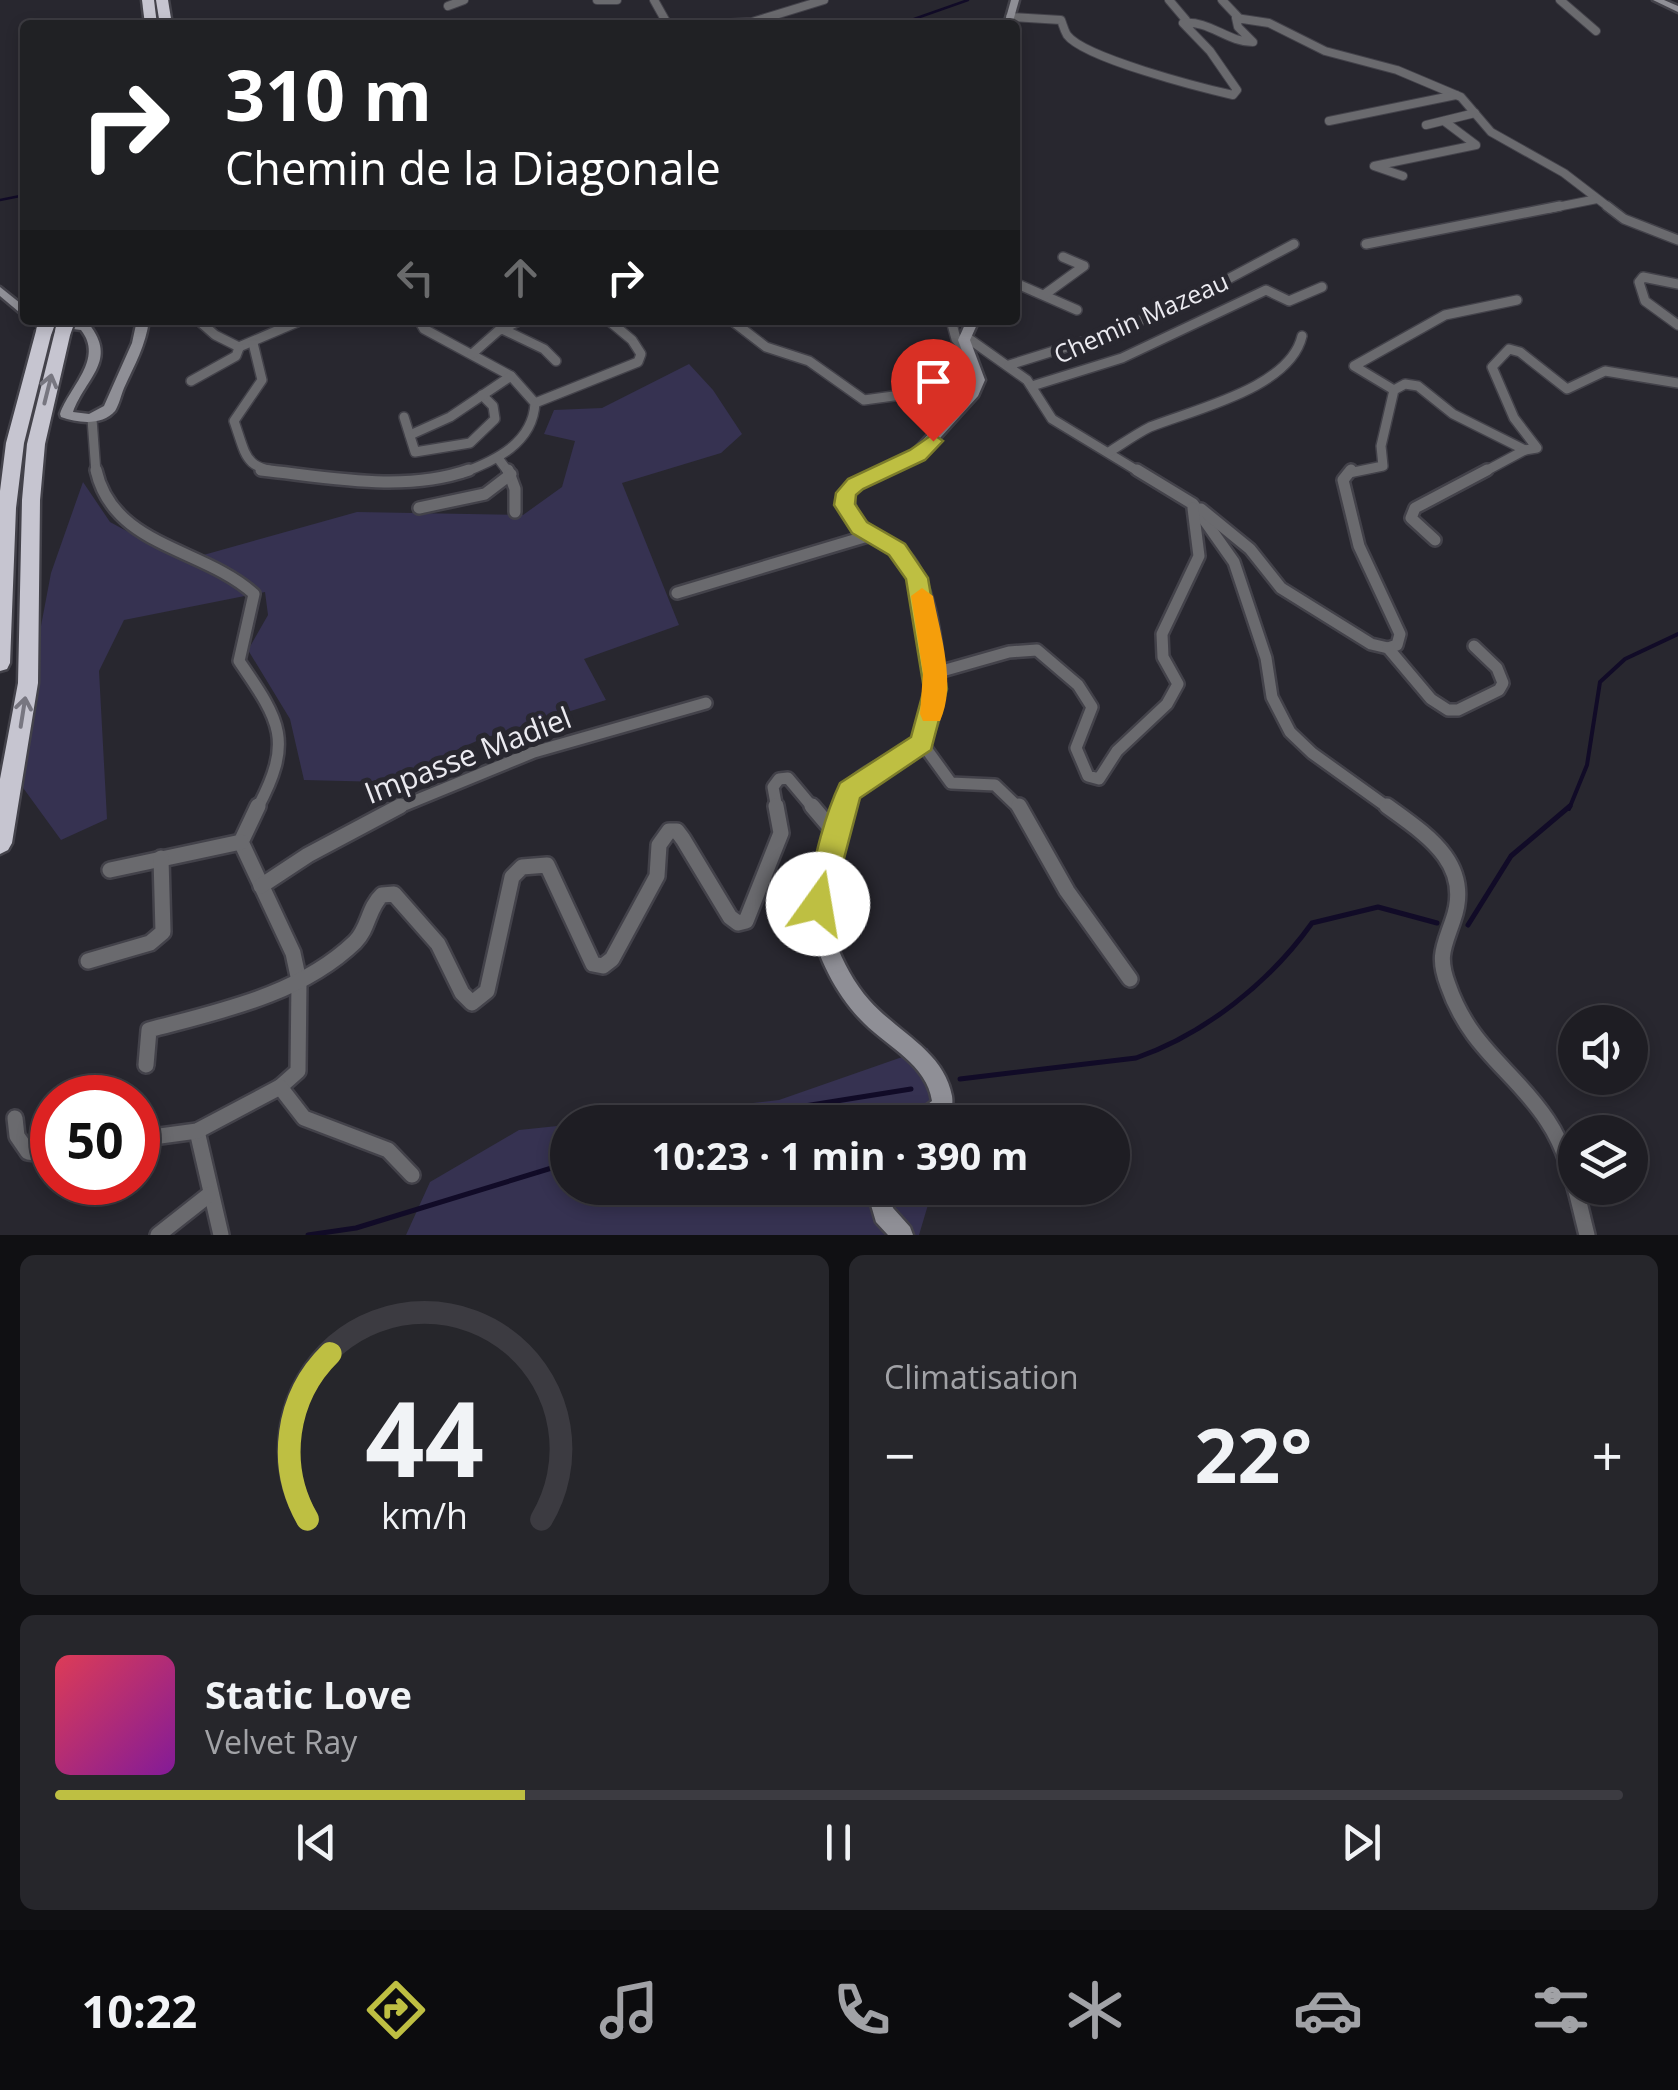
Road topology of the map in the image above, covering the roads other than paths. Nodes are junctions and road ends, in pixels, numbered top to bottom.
1 (464, 0) edge
2 (597, 0) edge
3 (617, 0) edge
4 (824, 0) edge
5 (1169, 0) edge
6 (1222, 0) edge
7 (1560, 0) edge
8 (1657, 0) edge
9 (448, 6) dead end
10 (1678, 9) edge
11 (773, 16) junction
12 (1238, 17) junction
13 (759, 20) edge
14 (777, 20) edge
15 (1186, 20) junction
16 (1020, 21) edge
17 (1596, 30) dead end
18 (1456, 95) junction
19 (1475, 114) junction
20 (1329, 120) dead end
21 (1444, 121) junction
22 (1426, 125) dead end
23 (1403, 176) dead end
24 (1597, 199) junction
25 (1369, 240) dead end
26 (1678, 240) edge
27 (1294, 244) dead end
28 (1063, 257) dead end
29 (1020, 284) edge
30 (1678, 284) edge
31 (1322, 286) dead end
32 (0, 290) edge
33 (1044, 295) junction
34 (1516, 300) dead end
35 (20, 308) edge
36 (1077, 310) dead end
37 (52, 325) edge
38 (52, 325) edge
39 (57, 325) edge
40 (143, 325) edge
41 (203, 325) edge
42 (291, 325) edge
43 (422, 325) edge
44 (510, 325) edge
45 (614, 325) edge
46 (737, 325) edge
47 (952, 325) edge
48 (1678, 325) edge
49 (969, 328) edge
50 (502, 329) junction
51 (1302, 336) dead end
52 (253, 343) junction
53 (239, 348) junction
54 (472, 354) junction
55 (969, 355) junction
56 (556, 361) dead end
57 (1010, 366) junction
58 (511, 376) junction
59 (190, 382) dead end
60 (1678, 383) edge
61 (1032, 386) junction
62 (1394, 390) junction
63 (974, 392) junction
64 (482, 395) junction
65 (535, 402) junction
66 (404, 417) dead end
67 (92, 419) junction
68 (410, 435) junction
69 (1525, 450) junction
70 (1109, 452) junction
71 (498, 458) junction
72 (512, 474) junction
73 (1193, 504) junction
74 (419, 508) dead end
75 (515, 512) dead end
76 (871, 535) junction
77 (1436, 540) dead end
78 (677, 594) dead end
79 (1474, 646) dead end
80 (1388, 648) junction
81 (0, 663) edge
82 (935, 673) junction
83 (706, 703) dead end
84 (922, 743) junction
85 (836, 828) junction
86 (0, 842) edge
87 (241, 842) junction
88 (160, 858) junction
89 (110, 870) dead end
90 (262, 886) junction
91 (88, 961) dead end
92 (1130, 979) dead end
93 (299, 982) junction
94 (146, 1065) dead end
95 (280, 1087) junction
96 (943, 1105) edge
97 (15, 1118) dead end
98 (197, 1131) junction
99 (160, 1135) edge
100 (30, 1152) edge
101 (412, 1175) dead end
102 (210, 1194) junction
103 (882, 1205) edge
104 (158, 1235) edge
105 (221, 1235) edge
106 (902, 1235) edge
107 (1588, 1235) edge

1 - 9 street
2 - 3 street
4 - 11 street
5 - 15 street
6 - 12 street
7 - 17 street
8 - 10 main road
11 - 13 street
11 - 14 street
12 - 15 street
12 - 18 street
15 - 16 street
18 - 19 street
18 - 20 street
19 - 21 street
19 - 24 street
21 - 22 street
21 - 23 street
24 - 25 street
24 - 26 street
27 - 57 street
28 - 33 street
29 - 33 street
30 - 48 street
31 - 61 street, Chemin Mazeau
32 - 35 main road
33 - 36 street
34 - 62 street
37 - 81 highway
86 -> 38 highway
39 - 67 main road
40 - 67 main road
41 - 53 street
42 - 52 street
43 - 54 street
44 - 50 street
45 - 65 street
46 - 63 street
47 - 55 street
49 - 55 main road
49 - 57 street, Chemin Mazeau
50 - 54 street
50 - 56 street
51 - 70 street
52 - 53 street
52 - 71 street
53 - 59 street
54 - 58 street
55 - 63 main road
57 - 61 street, Chemin Mazeau
58 - 64 street
58 - 65 street
60 - 69 street
61 - 70 street, Chemin Mazeau
62 - 69 street
62 - 80 street
63 - 76 main road
64 - 68 street
64 - 68 street
65 - 71 street
66 - 68 street
67 - 87 street
69 - 77 street
70 - 73 street, Chemin Mazeau
71 - 72 street
72 - 74 street
72 - 75 street
73 - 80 street
73 - 82 street
73 - 107 street, Chemin Mazeau
76 - 78 street
76 - 82 main road
79 - 80 street
82 - 84 main road
83 - 90 street, Impasse Madiel
84 - 85 main road
84 - 92 street
85 - 93 street
85 - 96 main road
87 - 88 street
87 - 90 street
88 - 89 street
88 - 91 street
90 - 93 street
93 - 94 street
93 - 95 street
95 - 98 street
95 - 101 street
97 - 100 street
98 - 99 street
98 - 102 street
102 - 104 street
102 - 105 street
103 - 106 main road

